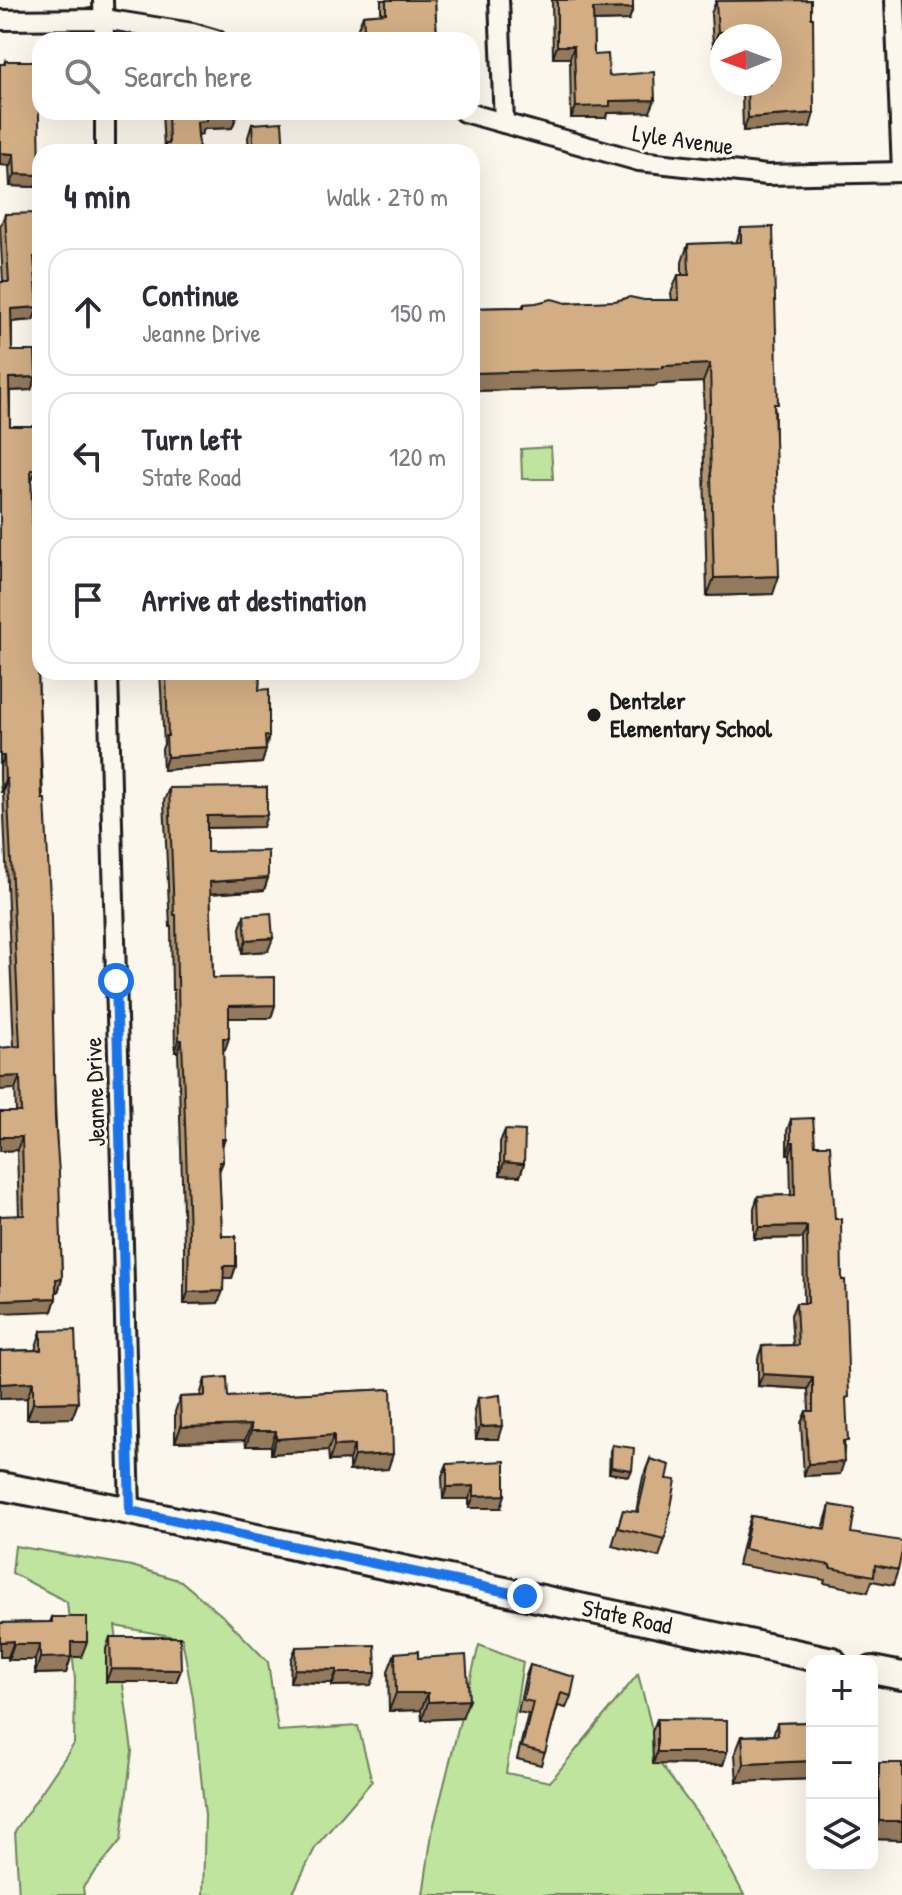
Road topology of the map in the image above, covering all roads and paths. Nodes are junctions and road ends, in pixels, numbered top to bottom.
1 (499, 0) edge
2 (895, 0) edge
3 (104, 9) edge
4 (0, 20) edge
5 (104, 32) edge
6 (188, 32) edge
7 (480, 116) edge
8 (105, 120) edge
9 (504, 123) junction
10 (105, 144) edge
11 (902, 172) edge
12 (108, 680) edge
13 (0, 1486) edge
14 (130, 1511) junction
15 (806, 1655) edge
16 (878, 1671) edge
17 (902, 1676) edge

1 - 9 street
2 - 11 street
3 - 4 street
3 - 5 street
3 - 6 street
7 - 9 street, Lyle Avenue
8 - 10 street
9 - 11 street, Lyle Avenue
12 - 14 street, Jeanne Drive
13 - 14 main road, State Road
14 - 15 main road, State Road
16 - 17 main road

